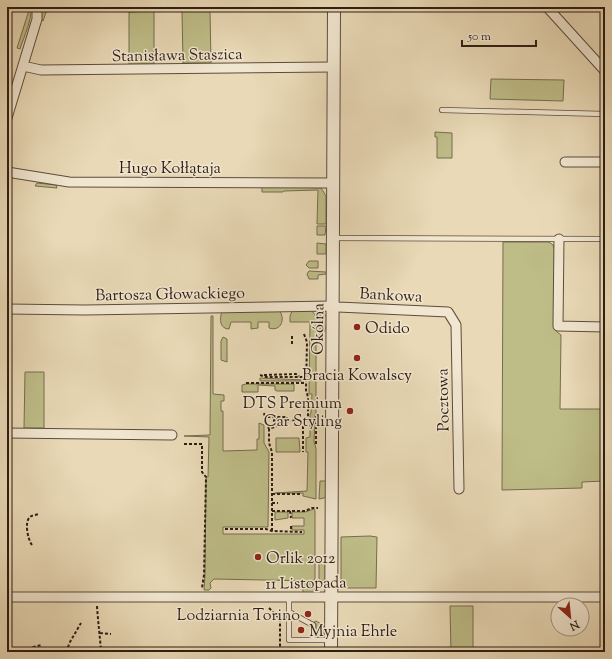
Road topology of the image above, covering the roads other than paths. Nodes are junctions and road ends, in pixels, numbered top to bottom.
1 (37, 7) edge
2 (334, 7) edge
3 (547, 7) edge
4 (22, 66) junction
5 (333, 67) junction
6 (605, 70) edge
7 (442, 110) dead end
8 (605, 114) edge
9 (7, 118) edge
10 (565, 162) dead end
11 (605, 162) edge
12 (7, 172) edge
13 (334, 183) junction
14 (333, 238) junction
15 (559, 239) junction
16 (605, 239) edge
17 (333, 306) junction
18 (7, 309) edge
19 (448, 312) joint
20 (605, 327) edge
21 (7, 434) edge
22 (172, 435) dead end
23 (458, 489) dead end
24 (7, 597) edge
25 (330, 597) junction
26 (289, 598) junction
27 (605, 598) edge
28 (289, 612) junction
29 (313, 640) junction
30 (329, 647) edge

1 - 4 street
2 - 5 street, Okólna
3 - 6 street
4 - 5 street, Stanisława Staszica
4 - 9 street
5 - 13 street, Okólna
7 - 8 lane
10 - 11 street
12 - 13 street, Hugo Kołłątaja
13 - 14 street, Okólna
14 - 15 lane
14 - 17 street, Okólna
15 - 16 lane
15 - 20 street
17 - 18 street, Bartosza Głowackiego
17 - 19 street, Bankowa
17 - 25 street, Okólna
19 - 23 street, Pocztowa
21 - 22 street
24 - 26 street, 11 Listopada
25 - 26 street, 11 Listopada
25 - 27 street, 11 Listopada
25 - 30 street, Okólna
26 - 28 lane
28 - 29 lane
28 - 29 lane
29 - 30 lane

